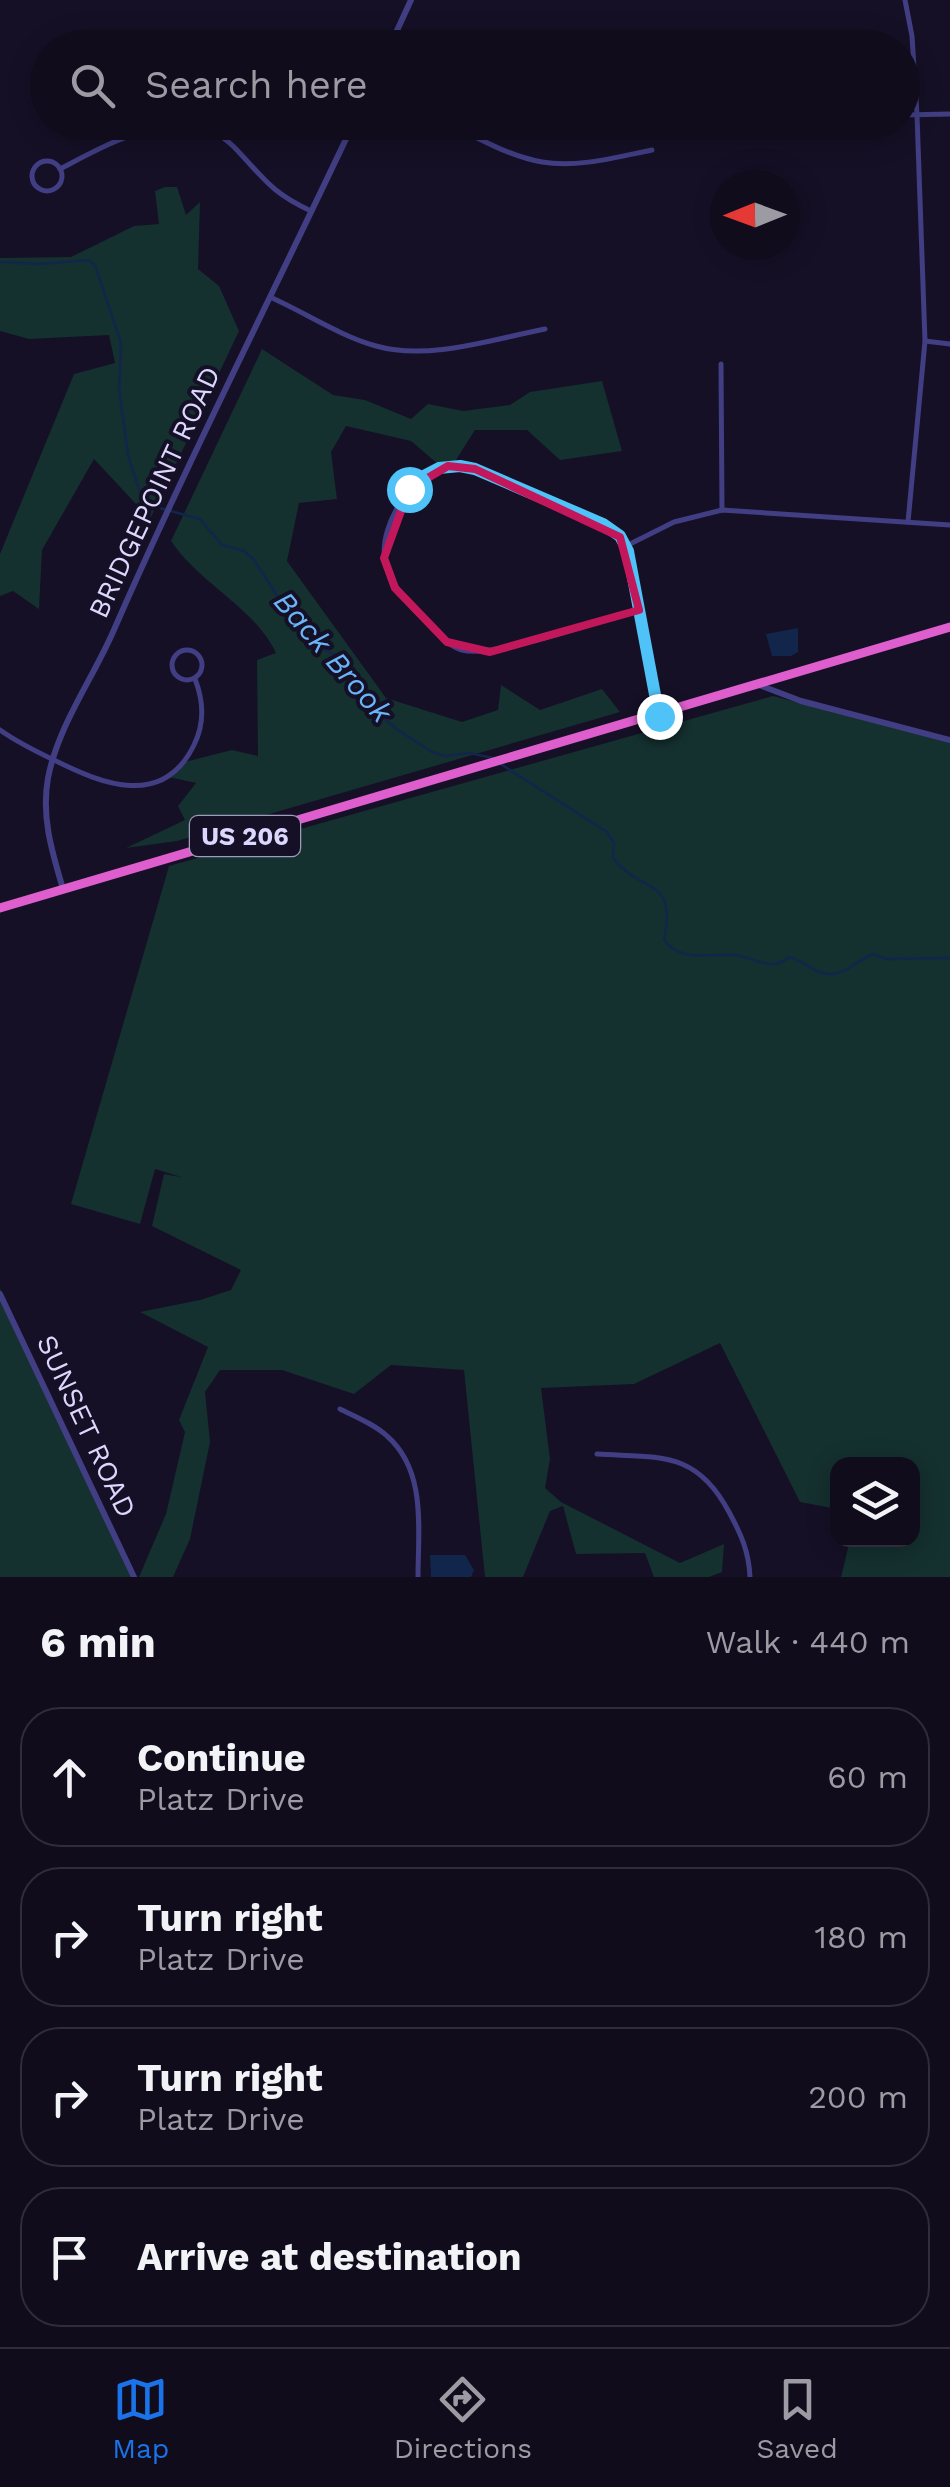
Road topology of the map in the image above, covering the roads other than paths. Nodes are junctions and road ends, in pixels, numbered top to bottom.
1 (411, 0) edge
2 (904, 0) edge
3 (397, 30) edge
4 (911, 30) edge
5 (950, 114) edge
6 (920, 115) edge
7 (118, 140) edge
8 (225, 140) edge
9 (346, 140) edge
10 (483, 140) edge
11 (917, 140) edge
12 (652, 150) dead end
13 (60, 169) junction
14 (312, 211) junction
15 (270, 297) junction
16 (545, 329) dead end
17 (924, 341) junction
18 (950, 344) edge
19 (721, 364) dead end
20 (722, 510) junction
21 (908, 522) junction
22 (950, 525) edge
23 (626, 546) junction
24 (639, 610) junction
25 (950, 627) edge
26 (195, 679) junction
27 (758, 684) junction
28 (659, 716) junction
29 (0, 730) edge
30 (950, 740) edge
31 (52, 759) junction
32 (63, 890) junction
33 (0, 908) edge
34 (0, 1294) edge
35 (340, 1408) dead end
36 (597, 1454) dead end
37 (134, 1577) edge
38 (418, 1577) edge
39 (750, 1577) edge

1 - 3 street
2 - 4 street
5 - 6 street
7 - 13 street
8 - 14 street
9 - 14 street, BRIDGEPOINT ROAD
10 - 12 street
11 - 17 street
13 - 13 street
14 - 15 street, BRIDGEPOINT ROAD
15 - 16 street
15 - 31 street, BRIDGEPOINT ROAD
17 - 18 street
17 - 21 street
19 - 20 street
20 - 21 street
20 - 23 street
21 - 22 street
23 - 24 street
23 - 24 street
24 - 28 street
25 - 27 highway, US 206
26 - 26 street
26 - 31 street
27 - 28 highway, US 206
27 - 30 street
28 - 32 highway, US 206
29 - 31 street
31 - 32 street, BRIDGEPOINT ROAD
32 - 33 highway, US 206
34 - 37 street, SUNSET ROAD
35 - 38 street
36 - 39 street

